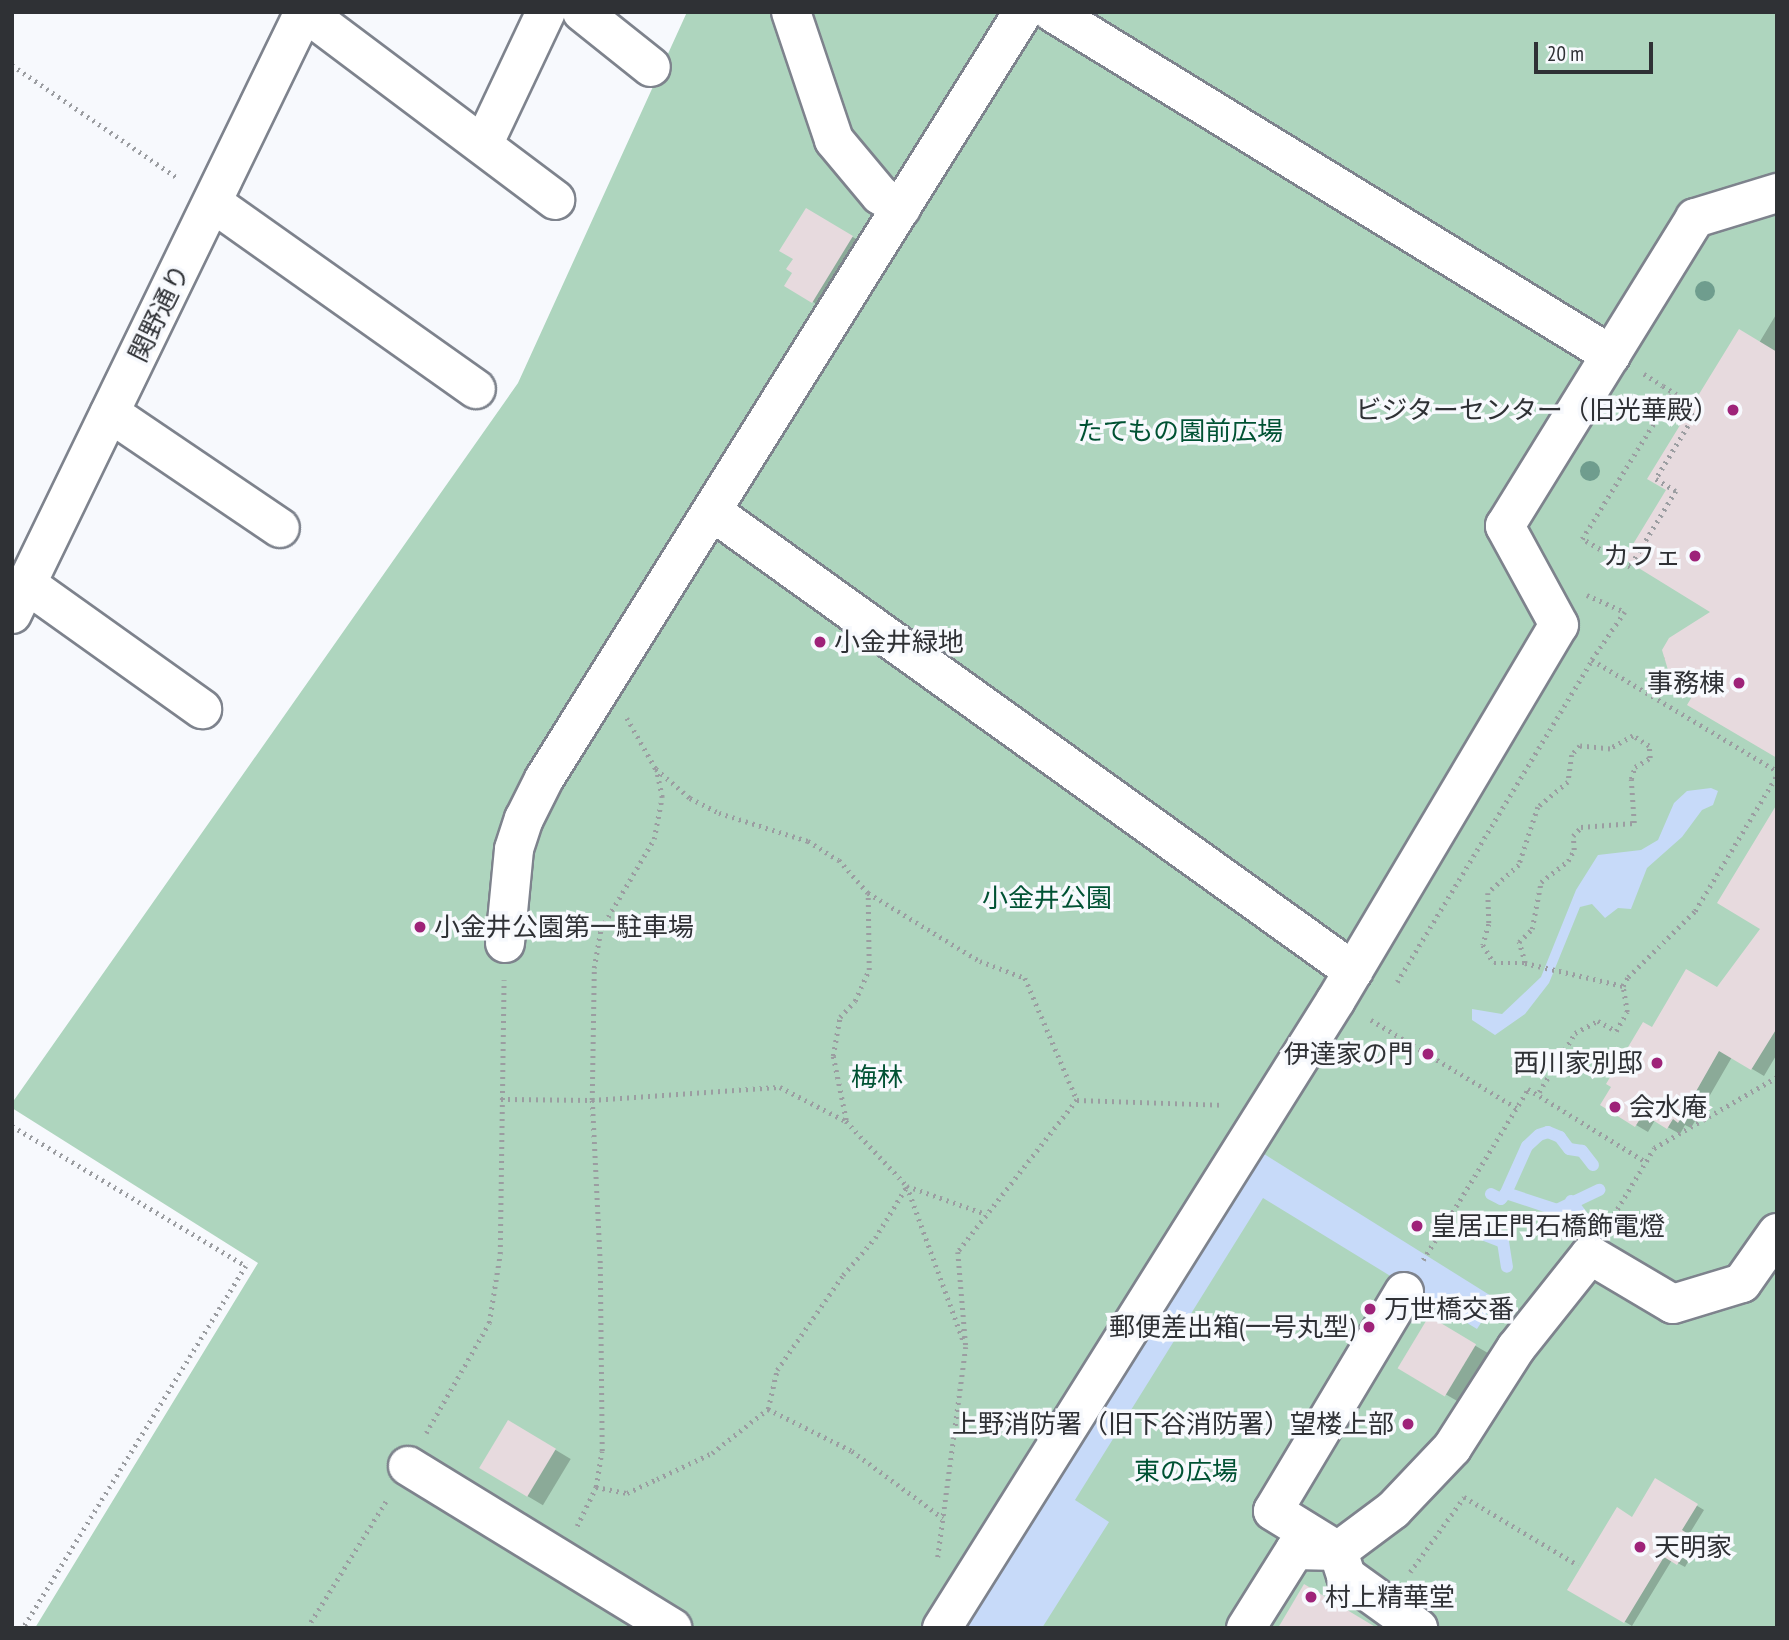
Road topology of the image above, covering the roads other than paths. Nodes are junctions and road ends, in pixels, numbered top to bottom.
1 (304, 12) edge
2 (546, 12) edge
3 (582, 12) edge
4 (791, 12) edge
5 (1023, 12) edge
6 (1052, 12) edge
7 (652, 67) dead end
8 (482, 145) junction
9 (1777, 193) edge
10 (555, 200) dead end
11 (213, 203) junction
12 (901, 208) junction
13 (1611, 355) junction
14 (476, 389) dead end
15 (110, 413) junction
16 (713, 512) junction
17 (280, 528) dead end
18 (20, 599) edge
19 (202, 709) dead end
20 (505, 943) road end
21 (1344, 985) junction
22 (1777, 1233) edge
23 (1404, 1292) dead end
24 (408, 1466) road end
25 (1338, 1550) junction
26 (672, 1628) edge
27 (942, 1628) edge
28 (1245, 1628) edge
29 (1418, 1628) edge

1 - 8 street
1 - 11 street, 関野通り
2 - 8 street
3 - 7 street
4 - 12 street
5 - 12 street
6 - 13 street
8 - 10 street
9 - 13 street
11 - 14 street
11 - 15 street, 関野通り
12 - 16 street
13 - 21 street
15 - 17 street
15 - 18 street, 関野通り
16 - 20 street
16 - 21 street
18 - 19 street
21 - 27 street
22 - 25 street
23 - 25 street
24 - 26 street
25 - 28 street
25 - 29 street

